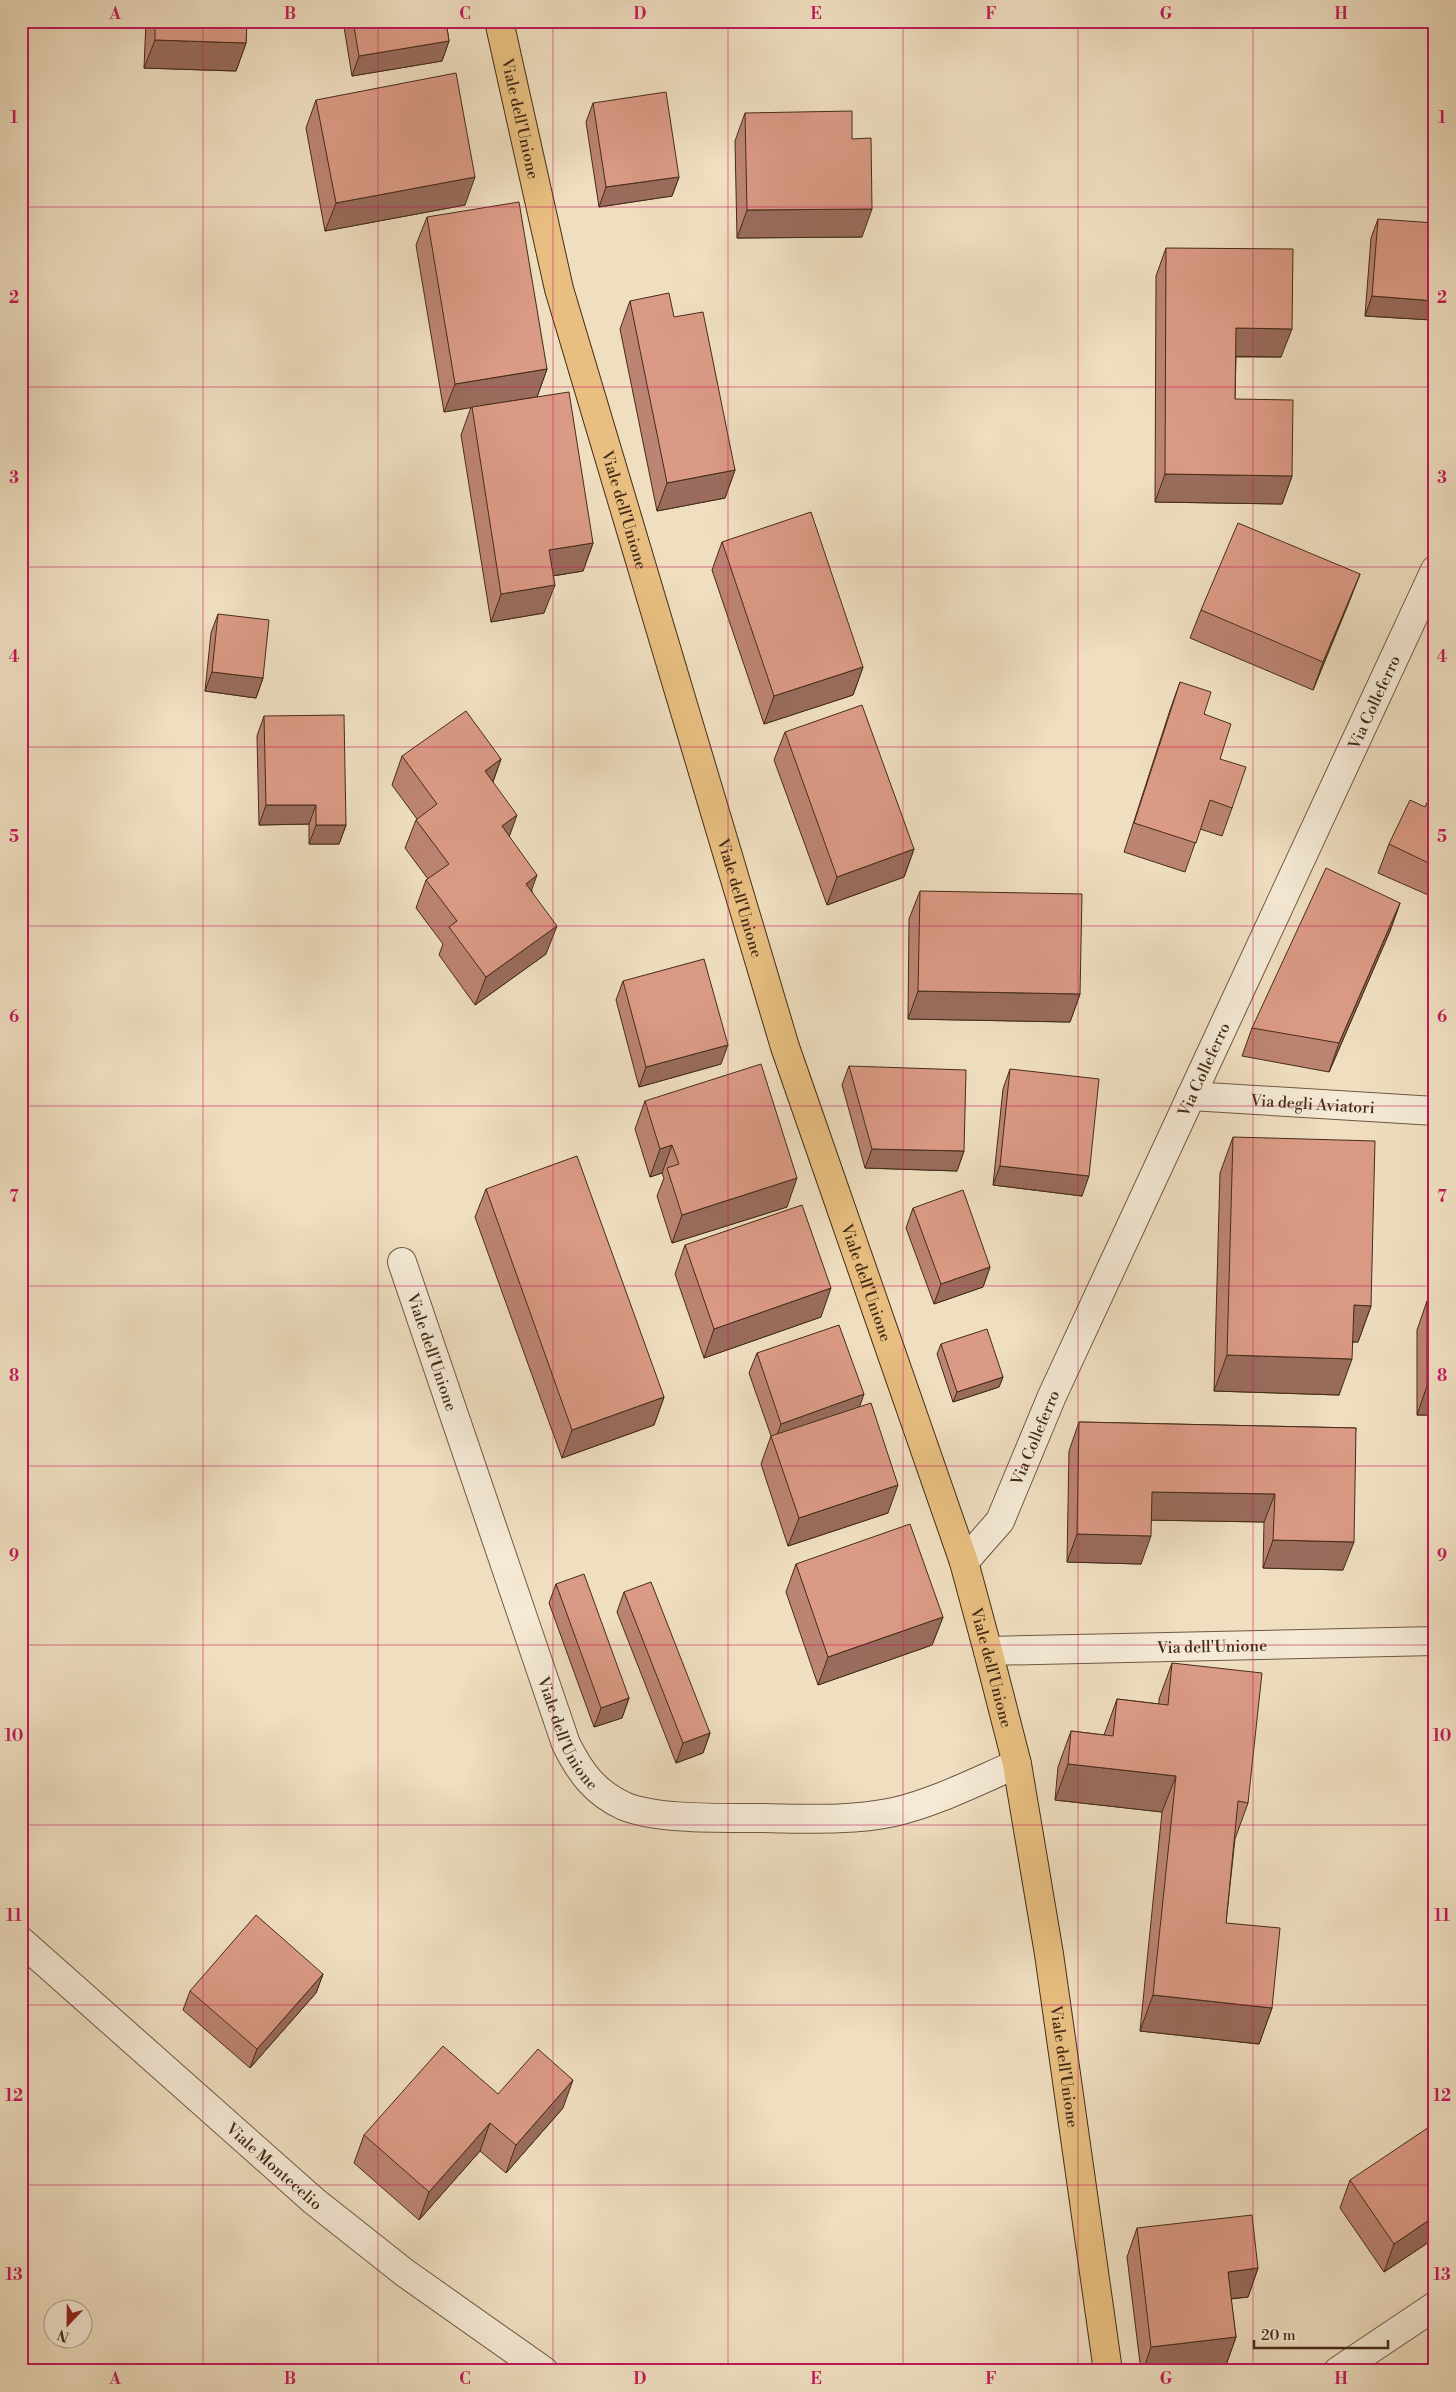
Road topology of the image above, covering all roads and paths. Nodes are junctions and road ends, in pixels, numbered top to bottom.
1 (499, 21) edge
2 (1435, 570) edge
3 (1191, 1096) junction
4 (1435, 1111) edge
5 (402, 1262) dead end
6 (964, 1562) junction
7 (1435, 1641) edge
8 (988, 1651) junction
9 (1017, 1764) junction
10 (21, 1941) edge
11 (1435, 2306) edge
12 (544, 2371) edge
13 (1108, 2371) edge
14 (1338, 2371) edge

1 - 6 main road, Viale dell'Unione
2 - 3 street, Via Colleferro
3 - 4 street, Via degli Aviatori
3 - 6 street, Via Colleferro
5 - 9 street, Viale dell'Unione
6 - 8 main road, Viale dell'Unione
7 - 8 street, Via dell'Unione
8 - 9 main road, Viale dell'Unione
9 - 13 main road, Viale dell'Unione
10 - 12 street, Viale Montecelio
11 - 14 street

